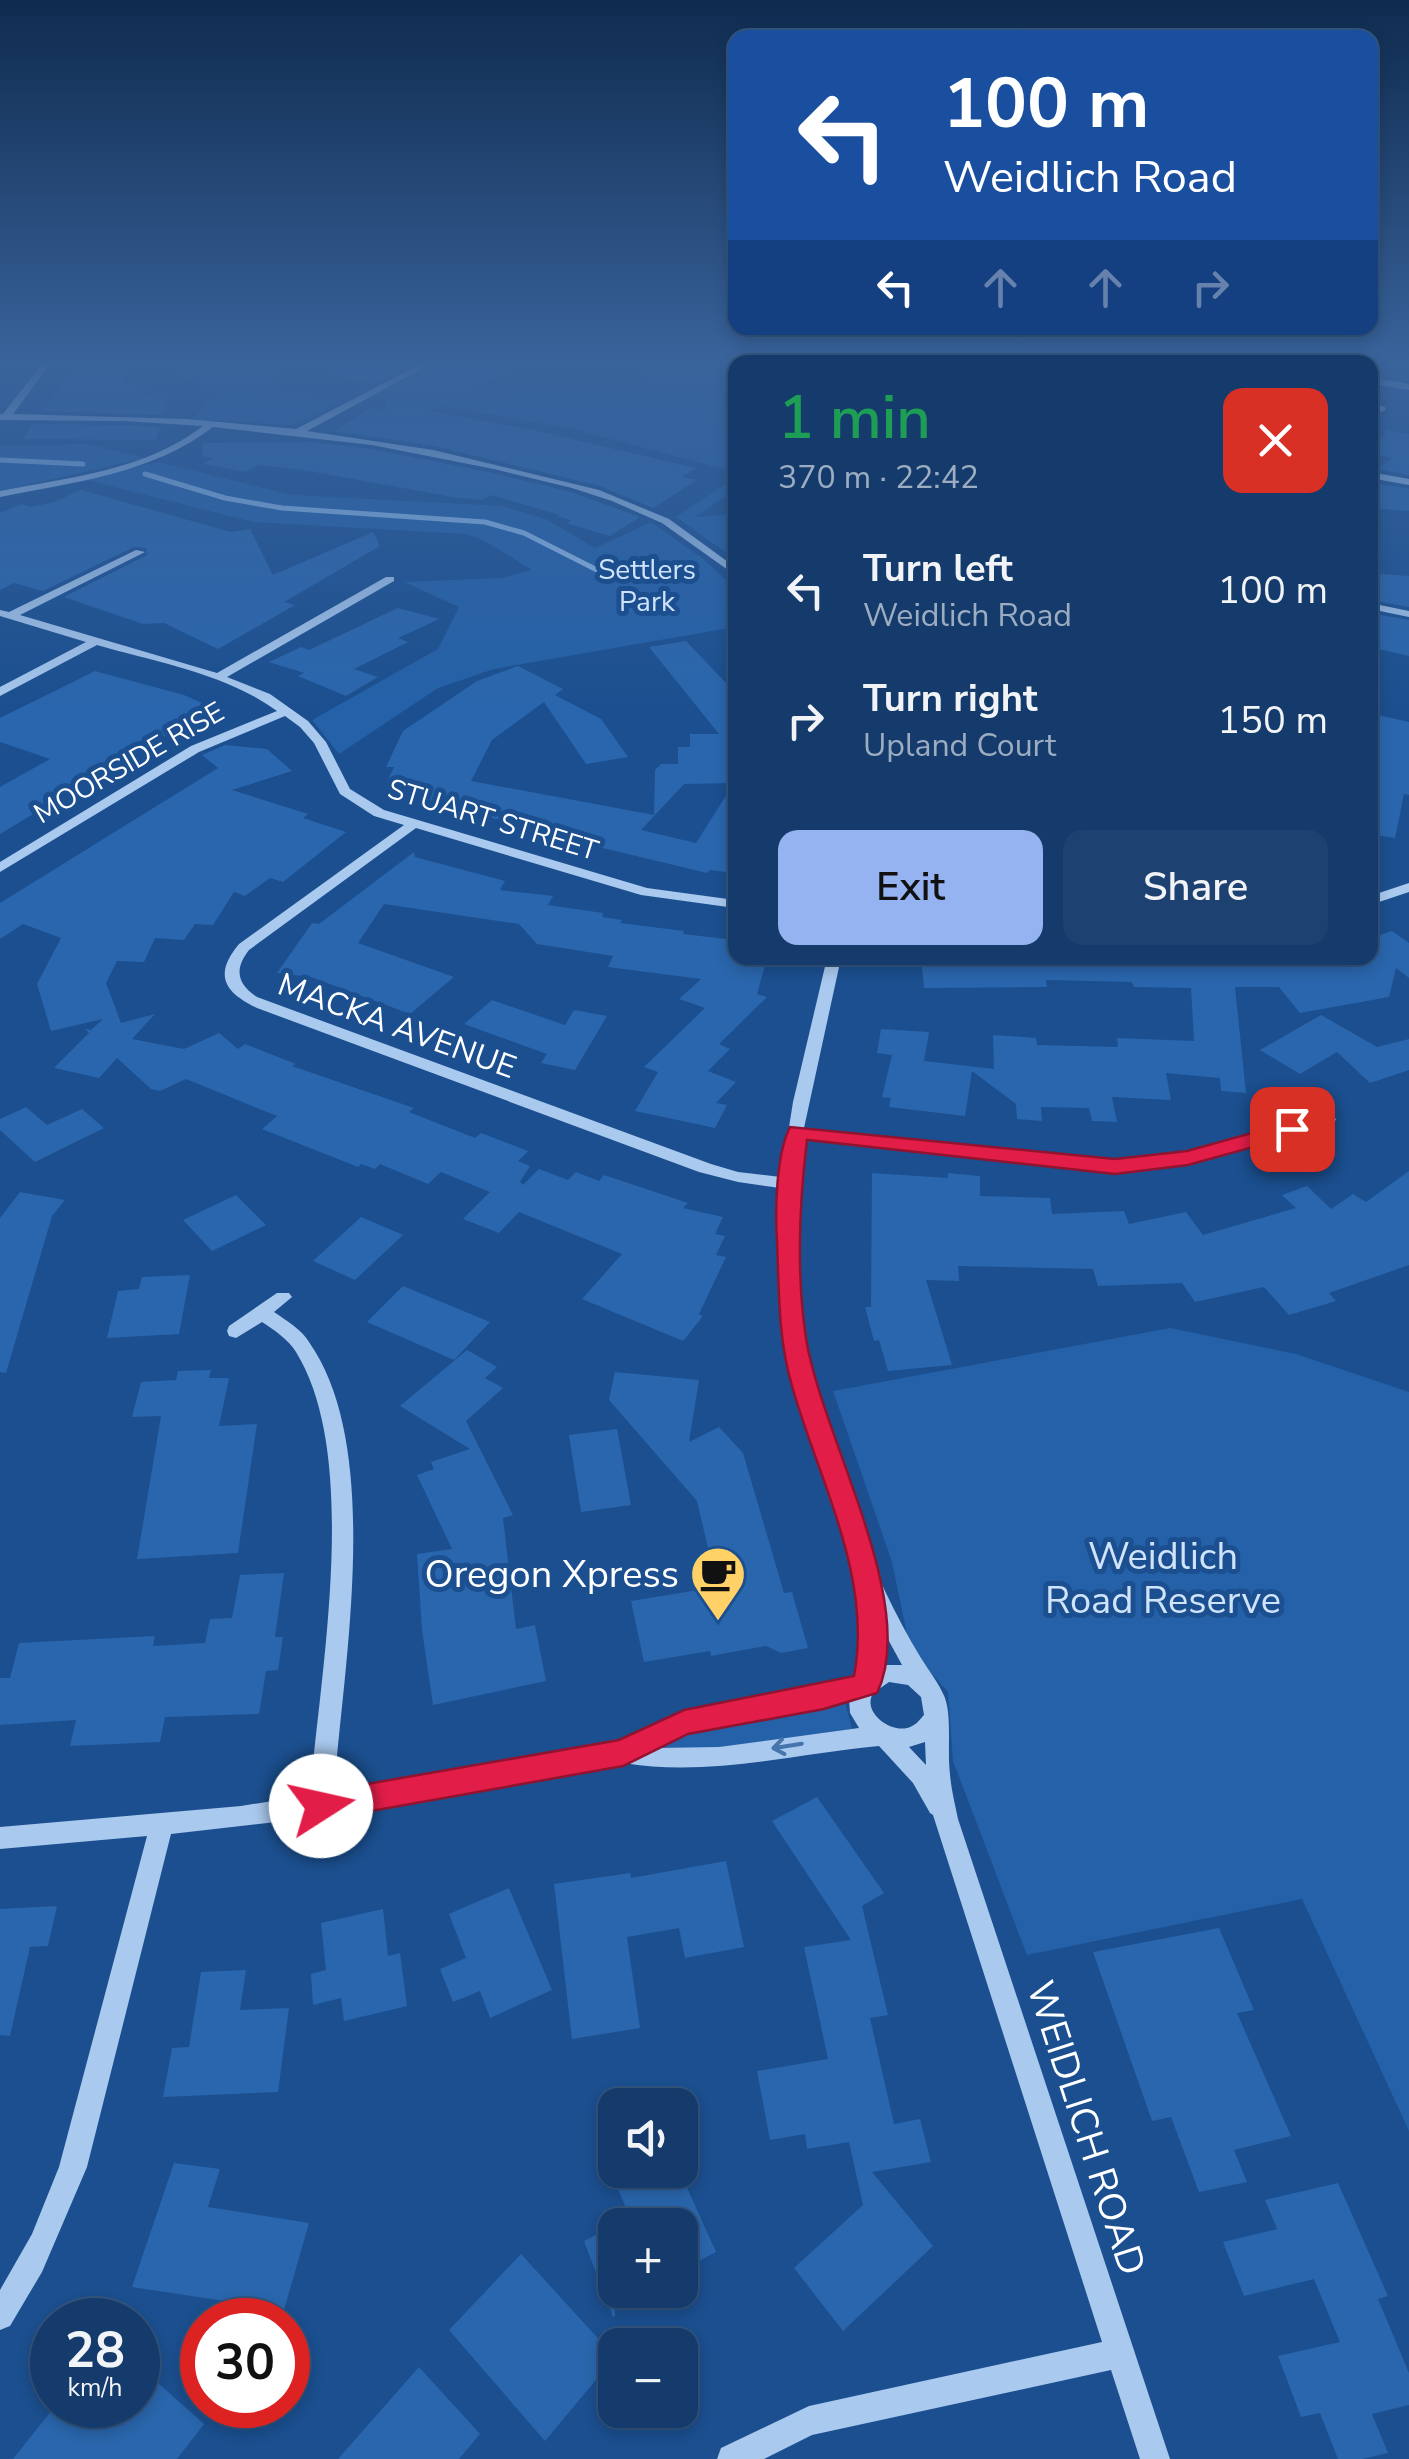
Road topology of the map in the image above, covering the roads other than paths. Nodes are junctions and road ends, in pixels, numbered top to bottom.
1 (66, 479) edge
2 (537, 479) edge
3 (0, 494) edge
4 (140, 552) dead end
5 (728, 567) edge
6 (390, 579) dead end
7 (1378, 608) edge
8 (5, 614) edge
9 (1409, 614) edge
10 (96, 641) junction
11 (218, 678) junction
12 (0, 692) edge
13 (288, 711) junction
14 (413, 824) junction
15 (0, 868) edge
16 (1409, 886) edge
17 (1378, 898) edge
18 (728, 903) edge
19 (833, 965) edge
20 (1328, 1119) dead end
21 (797, 1132) junction
22 (788, 1183) junction
23 (283, 1297) dead end
24 (262, 1313) junction
25 (236, 1331) dead end
26 (870, 1586) junction
27 (867, 1684) junction
28 (928, 1687) junction
29 (935, 1719) junction
30 (885, 1736) junction
31 (623, 1753) junction
32 (321, 1806) junction
33 (946, 1819) junction
34 (160, 1826) junction
35 (0, 1838) edge
36 (0, 2316) edge
37 (1120, 2353) junction
38 (732, 2459) edge
39 (1155, 2459) edge

1 - 3 street
2 - 5 street
4 - 8 street
6 - 11 street
7 - 9 street
8 - 10 street, STUART STREET
10 - 11 street, STUART STREET
10 - 12 street
11 - 13 street, STUART STREET
13 - 14 street, STUART STREET
13 - 15 street, MOORSIDE RISE
14 - 18 street, STUART STREET
14 - 22 street, MACKA AVENUE
16 - 17 street
19 - 21 street
20 - 21 street
21 - 22 street
22 - 26 street
23 - 24 street
24 - 25 street
24 - 32 street
26 - 27 street
26 - 28 street
27 - 28 street
27 - 30 street
27 - 31 street
28 - 29 street
29 - 30 street
29 - 33 street, WEIDLICH ROAD
30 -> 31 street
30 - 33 street, WEIDLICH ROAD
31 - 32 street
32 - 34 street
33 - 37 street, WEIDLICH ROAD
34 - 35 street
34 - 36 street
37 - 38 street
37 - 39 street, WEIDLICH ROAD

